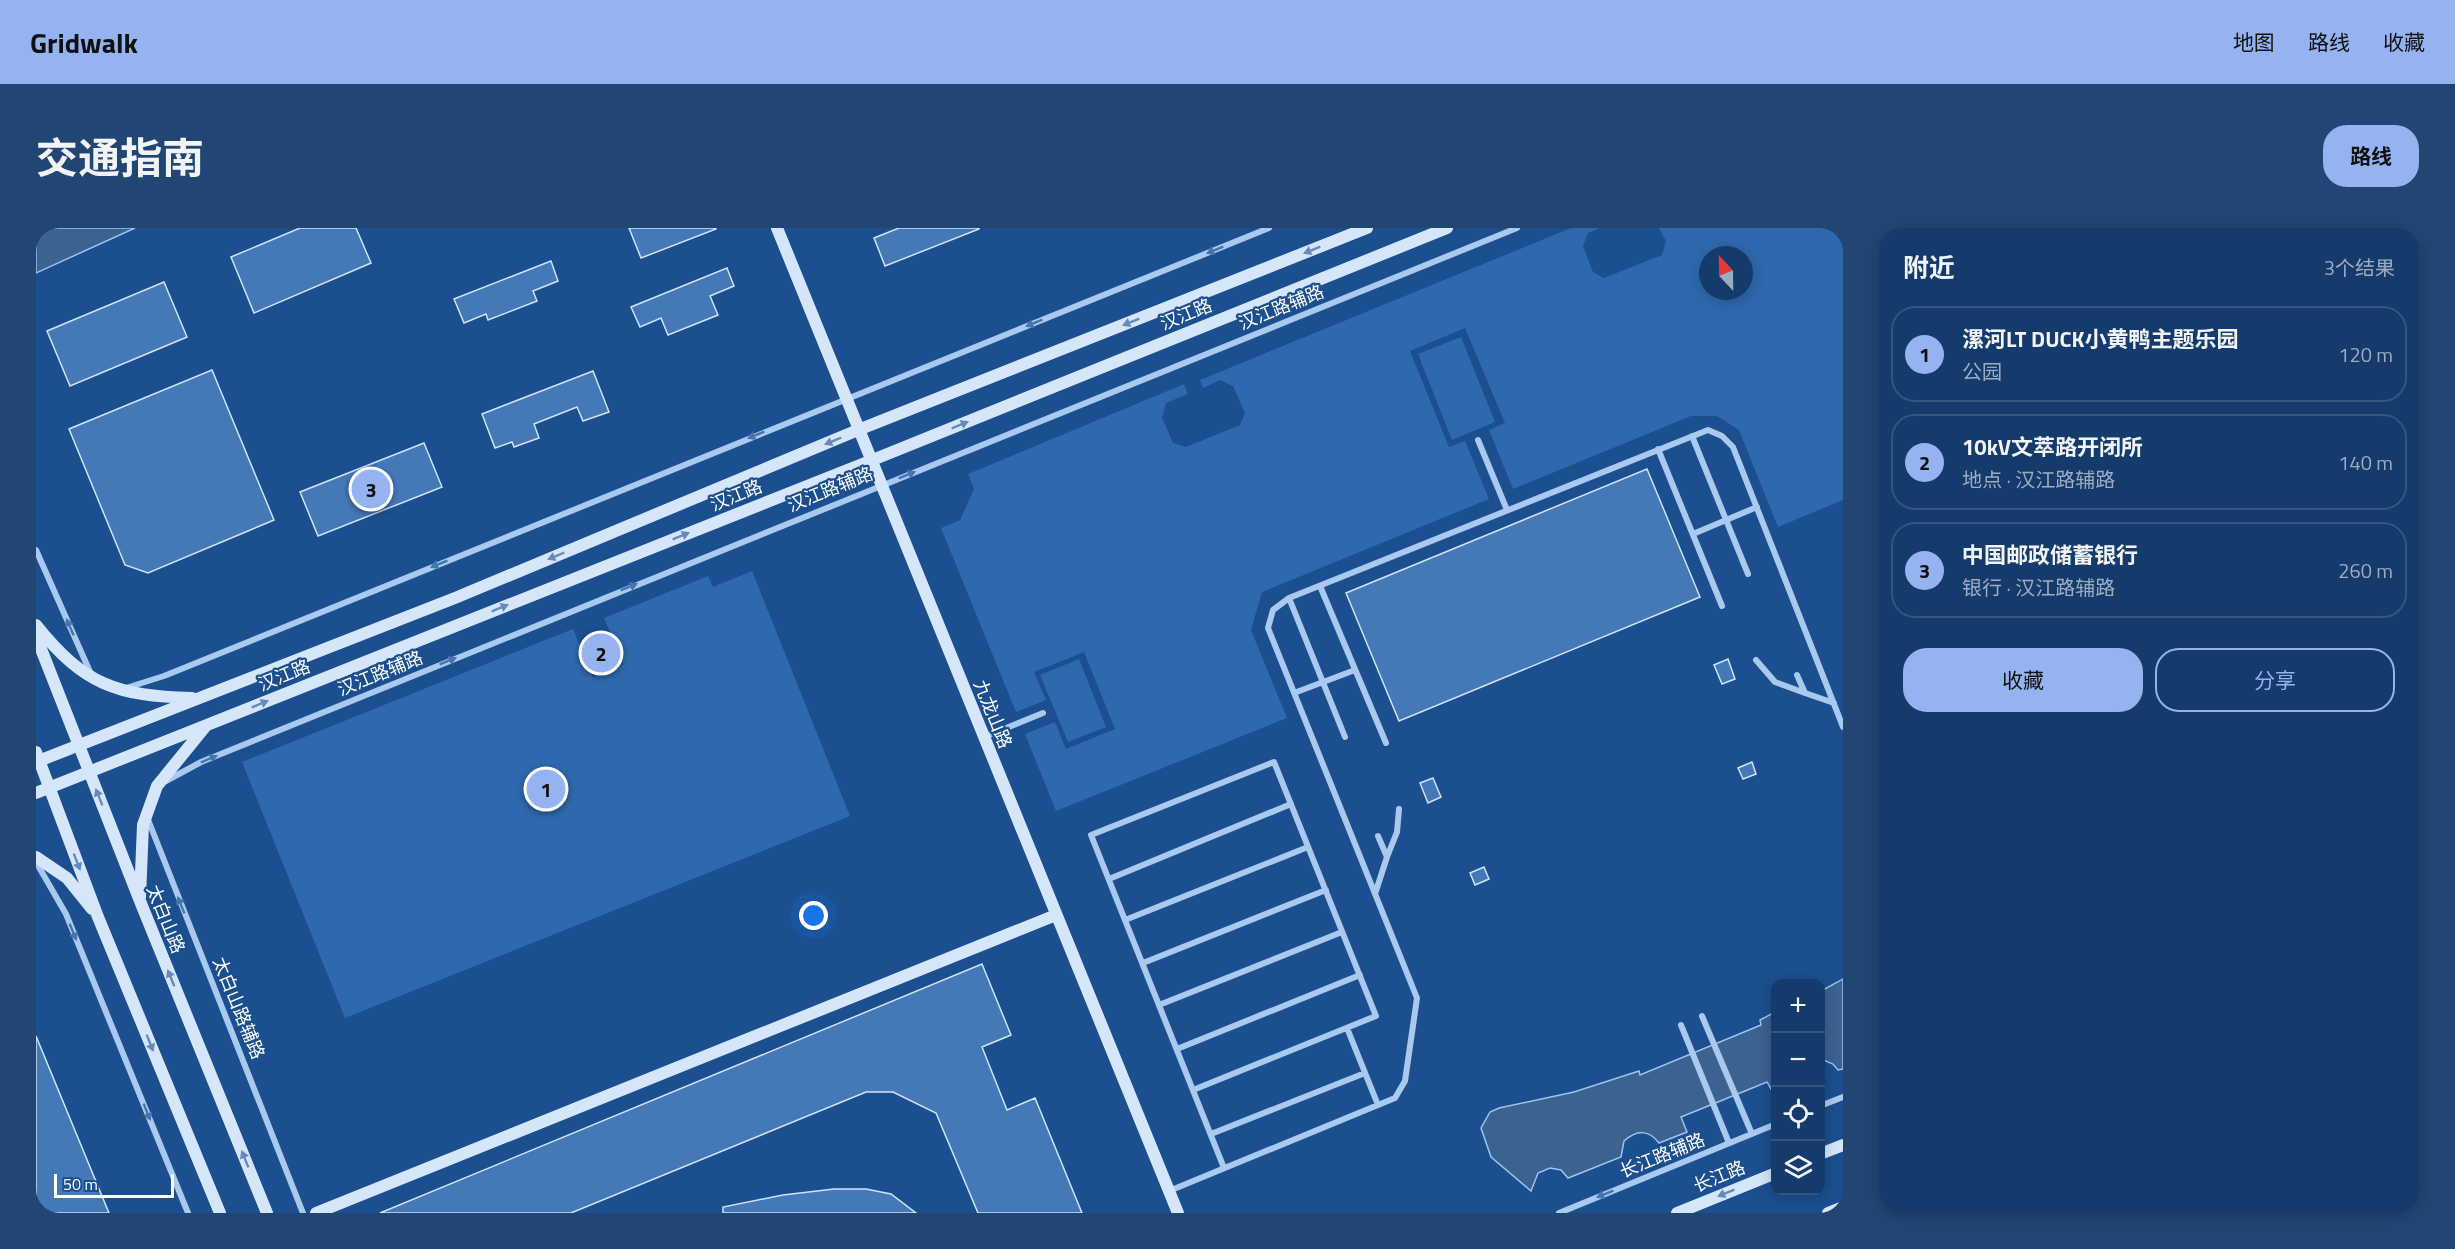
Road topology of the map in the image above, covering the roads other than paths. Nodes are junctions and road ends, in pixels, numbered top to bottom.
1 (777, 228) edge
2 (1269, 228) edge
3 (1367, 228) edge
4 (1447, 228) edge
5 (1517, 228) edge
6 (846, 399) junction
7 (858, 430) junction
8 (1692, 436) junction
9 (1478, 440) dead end
10 (1658, 449) junction
11 (870, 461) junction
12 (880, 485) junction
13 (1756, 507) junction
14 (1507, 510) junction
15 (1726, 520) junction
16 (1693, 534) junction
17 (36, 550) edge
18 (1748, 574) dead end
19 (1320, 586) junction
20 (1289, 598) junction
21 (1722, 606) dead end
22 (36, 625) edge
23 (36, 636) edge
24 (1756, 660) dead end
25 (1355, 670) junction
26 (1797, 675) dead end
27 (94, 680) junction
28 (1323, 682) junction
29 (118, 690) junction
30 (1294, 693) junction
31 (1804, 693) junction
32 (199, 699) junction
33 (1834, 704) junction
34 (1043, 713) dead end
35 (207, 725) junction
36 (1843, 727) edge
37 (983, 737) junction
38 (1345, 737) dead end
39 (1386, 743) dead end
40 (79, 745) junction
41 (37, 759) edge
42 (89, 771) junction
43 (158, 786) junction
44 (49, 788) junction
45 (36, 793) edge
46 (1291, 804) junction
47 (1399, 809) dead end
48 (146, 815) junction
49 (1378, 836) dead end
50 (1308, 847) junction
51 (36, 857) edge
52 (1387, 857) junction
53 (36, 862) edge
54 (1109, 879) junction
55 (1326, 890) junction
56 (1375, 894) junction
57 (140, 901) junction
58 (1056, 915) junction
59 (98, 917) junction
60 (1125, 920) junction
61 (1342, 932) junction
62 (1143, 963) junction
63 (1360, 975) junction
64 (1159, 1005) junction
65 (1702, 1016) dead end
66 (1681, 1025) dead end
67 (1347, 1028) junction
68 (1177, 1049) junction
69 (1365, 1072) junction
70 (1193, 1090) junction
71 (1843, 1097) edge
72 (1825, 1104) edge
73 (1378, 1105) junction
74 (1771, 1126) edge
75 (1211, 1134) junction
76 (1752, 1134) junction
77 (1729, 1143) junction
78 (1843, 1145) edge
79 (1825, 1152) edge
80 (1224, 1168) junction
81 (1771, 1175) edge
82 (1169, 1191) junction
83 (1843, 1207) edge
84 (188, 1213) edge
85 (220, 1213) edge
86 (267, 1213) edge
87 (303, 1213) edge
88 (316, 1213) edge
89 (1178, 1213) edge
90 (1559, 1213) edge
91 (1677, 1213) edge
92 (1828, 1213) edge

1 - 6 street, 九龙山路
2 -> 6 street
3 -> 7 street, 汉江路
11 -> 4 street, 汉江路
12 -> 5 street, 汉江路辅路
6 - 7 street, 九龙山路
6 -> 29 street
7 - 11 street, 九龙山路
7 -> 32 street, 汉江路
8 - 10 street
8 - 13 street
8 - 15 street
9 - 14 street
10 - 14 street
10 - 16 street
11 - 12 street, 九龙山路
35 -> 11 street, 汉江路
12 - 37 street, 九龙山路
43 -> 12 street, 汉江路辅路
13 - 15 street
13 - 33 street
14 - 19 street
15 - 16 street
15 - 18 street
16 - 21 street
27 -> 17 street
19 - 20 street
19 - 25 street
20 - 28 street
20 - 30 street
22 - 27 street
23 - 40 street, 太白山路
24 - 31 street
25 - 28 street
25 - 39 street
26 - 31 street
27 - 29 street
28 - 30 street
28 - 38 street
29 - 32 street
30 - 56 street
31 - 33 street
32 - 40 street, 汉江路
33 - 36 street
34 - 37 street
35 - 42 street, 汉江路
35 - 43 street
37 - 58 street, 九龙山路
40 - 41 street, 汉江路
40 - 42 street, 太白山路
41 - 44 street
42 - 44 street, 汉江路
57 -> 42 street, 太白山路
43 - 48 street
44 - 45 street, 汉江路
44 -> 59 street
46 - 50 street
46 - 54 street
46 - 54 street
47 - 52 street
48 - 57 street
87 -> 48 street, 太白山路辅路
49 - 52 street
50 - 55 street
50 - 60 street
51 - 59 street
52 - 56 street
53 -> 84 street
54 - 60 street
55 - 61 street
55 - 62 street
56 - 73 street
86 -> 57 street, 太白山路
58 - 82 street, 九龙山路
58 - 88 street
59 -> 85 street
60 - 62 street
61 - 63 street
61 - 64 street
62 - 64 street
63 - 67 street
63 - 68 street
64 - 68 street
65 - 76 street
66 - 77 street
67 - 69 street
67 - 70 street
68 - 70 street
69 - 73 street
69 - 75 street
70 - 75 street
71 - 72 street
73 - 80 street
74 - 76 street, 长江路辅路
75 - 80 street
76 - 77 street, 长江路辅路
77 -> 90 street, 长江路辅路
78 - 79 street
80 - 82 street
81 -> 91 street, 长江路
82 - 89 street, 九龙山路
83 - 92 street

